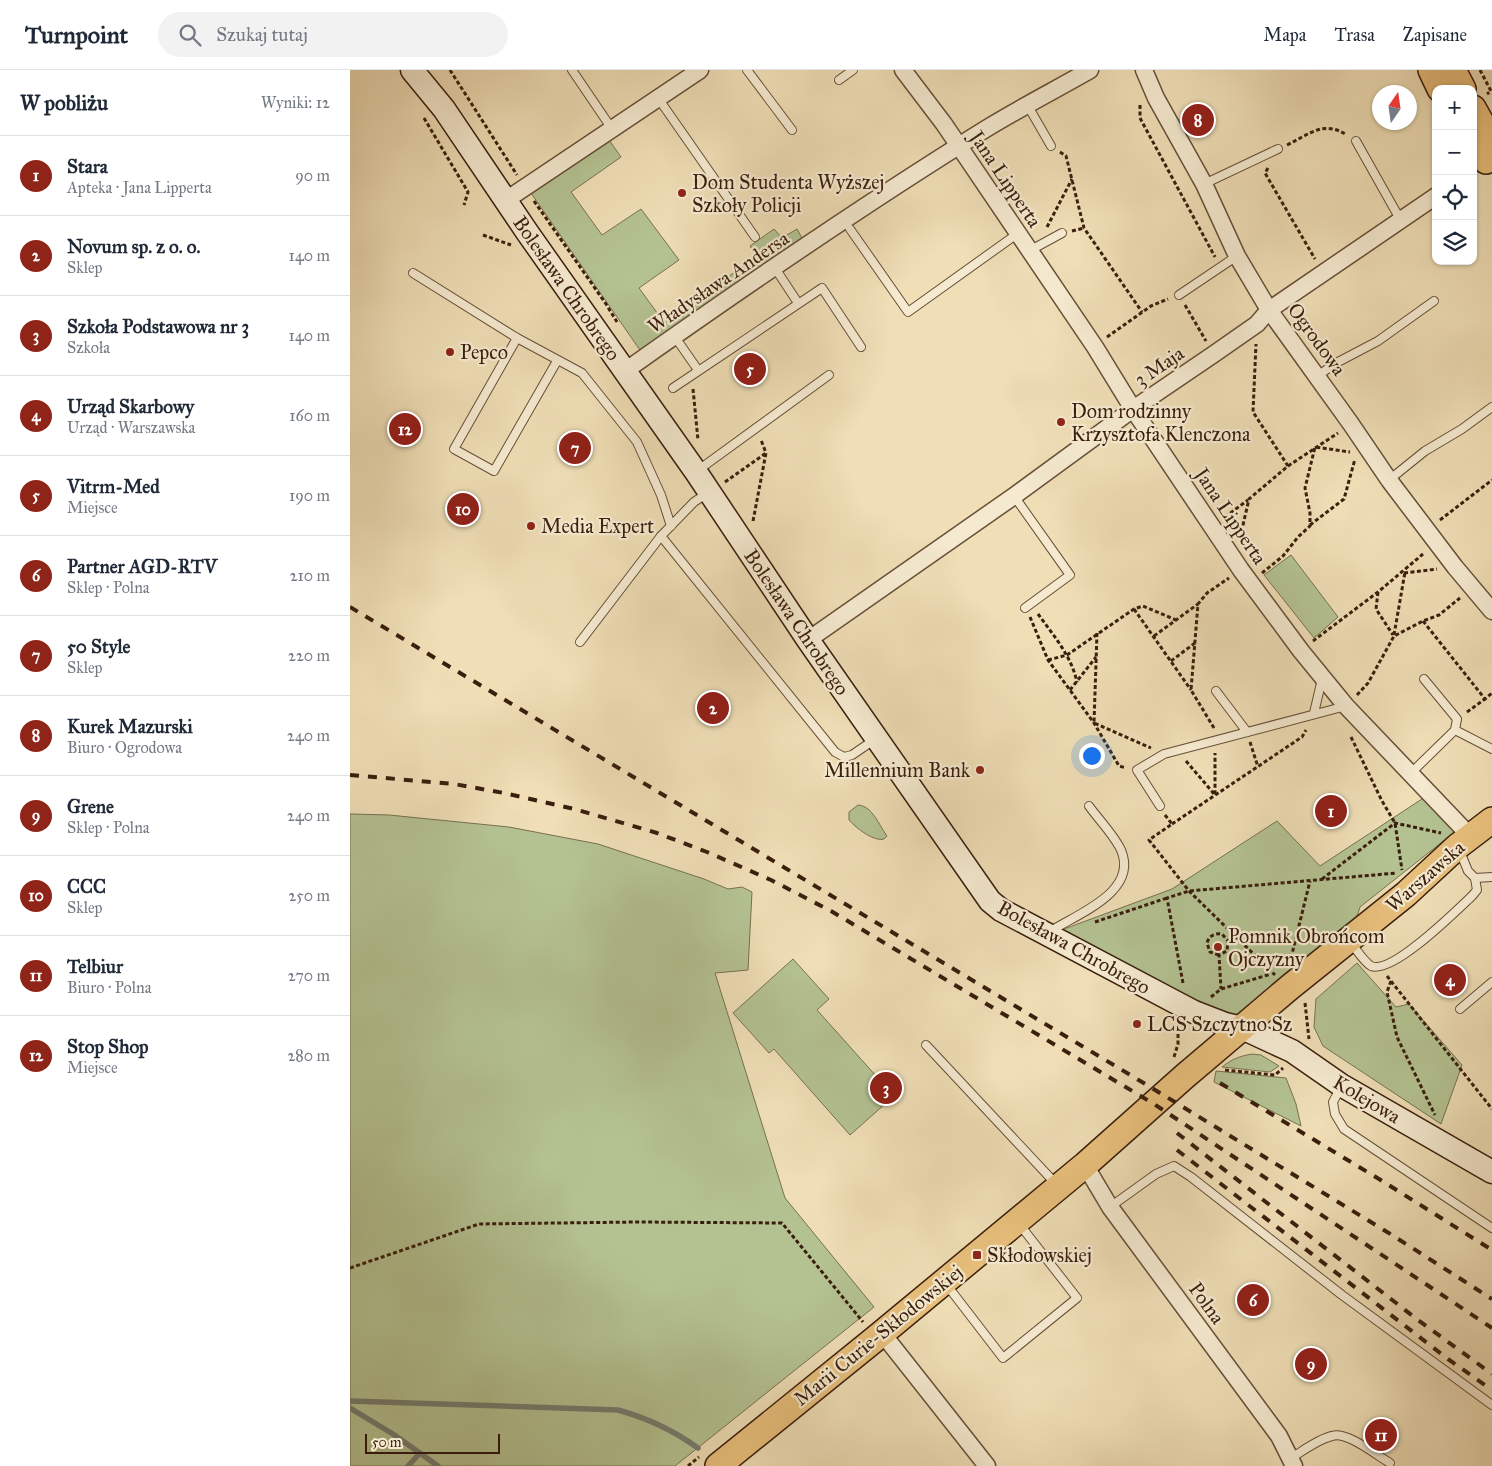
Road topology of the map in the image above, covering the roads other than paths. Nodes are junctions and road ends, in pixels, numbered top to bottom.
1 (412, 70) edge
2 (425, 70) edge
3 (572, 70) edge
4 (700, 70) edge
5 (747, 70) edge
6 (853, 70) edge
7 (903, 70) edge
8 (1090, 70) edge
9 (1144, 70) edge
10 (1431, 70) edge
11 (1453, 70) edge
12 (839, 80) dead end
13 (1438, 85) edge
14 (1461, 85) edge
15 (658, 98) junction
16 (1028, 106) junction
17 (444, 108) junction
18 (1477, 126) edge
19 (612, 128) junction
20 (792, 130) dead end
21 (1356, 141) road end
22 (1051, 146) road end
23 (959, 147) junction
24 (1482, 148) edge
25 (1278, 149) road end
26 (1204, 184) junction
27 (1432, 199) edge
28 (506, 200) junction
29 (1400, 219) junction
30 (850, 229) dead end
31 (1062, 233) dead end
32 (1017, 234) junction
33 (755, 237) dead end
34 (1029, 251) junction
35 (1237, 256) junction
36 (775, 268) junction
37 (412, 273) dead end
38 (1179, 295) road end
39 (1434, 301) dead end
40 (798, 303) junction
41 (1269, 310) junction
42 (517, 338) junction
43 (675, 338) junction
44 (861, 347) dead end
45 (557, 361) junction
46 (625, 371) junction
47 (695, 373) junction
48 (830, 375) dead end
49 (1317, 376) junction
50 (673, 388) dead end
51 (1492, 407) edge
52 (1133, 409) junction
53 (702, 467) junction
54 (1389, 480) junction
55 (721, 488) junction
56 (1014, 496) junction
57 (671, 526) junction
58 (661, 536) junction
59 (1028, 606) road end
60 (1492, 611) edge
61 (808, 640) junction
62 (580, 642) dead end
63 (1322, 679) junction
64 (1424, 679) dead end
65 (1216, 691) dead end
66 (1346, 706) junction
67 (1314, 714) junction
68 (1454, 730) junction
69 (1247, 732) junction
70 (876, 738) junction
71 (1492, 749) edge
72 (1411, 773) junction
73 (1090, 806) dead end
74 (1160, 806) road end
75 (1492, 820) edge
76 (1457, 839) junction
77 (1492, 877) edge
78 (1475, 878) junction
79 (1054, 930) junction
80 (1349, 941) junction
81 (1492, 982) edge
82 (1460, 1009) dead end
83 (1242, 1028) junction
84 (926, 1045) dead end
85 (1341, 1085) junction
86 (1085, 1165) junction
87 (1492, 1172) edge
88 (1058, 1186) junction
89 (1110, 1207) junction
90 (1016, 1221) junction
91 (1492, 1228) edge
92 (944, 1281) junction
93 (873, 1328) junction
94 (1492, 1405) edge
95 (1293, 1462) edge
96 (1390, 1463) dead end
97 (718, 1466) edge
98 (987, 1466) edge

1 - 17 street, Bolesława Chrobrego
2 - 17 street, Bolesława Chrobrego
3 - 19 lane
4 - 15 street
5 - 20 lane
6 - 12 lane
7 - 23 street, Jana Lipperta
8 - 16 street, Władysława Andersa
9 - 26 street, Ogrodowa
10 - 13 main road
11 - 14 main road
15 - 19 street
15 - 33 lane
16 - 22 lane
16 - 23 street, Władysława Andersa
17 - 28 street, Bolesława Chrobrego
18 - 24 main road
19 - 28 street
21 - 29 lane
23 - 32 street, Jana Lipperta
23 - 36 street, Władysława Andersa
25 - 26 lane
26 - 35 street, Ogrodowa
27 - 29 street, 3 Maja
28 - 46 street, Bolesława Chrobrego
29 - 41 street, 3 Maja
30 - 32 lane
31 - 34 lane
32 - 34 street, Jana Lipperta
34 - 52 street, Jana Lipperta
35 - 38 lane
35 - 41 street, Ogrodowa
36 - 40 lane
36 - 43 street, Władysława Andersa
37 - 42 lane
39 - 49 lane
40 - 44 lane
40 - 47 lane
41 - 49 street, Ogrodowa
41 - 52 street, 3 Maja
42 - 45 lane
42 - 45 lane
43 - 46 street, Władysława Andersa
43 - 47 lane
45 - 57 lane
46 - 53 street, Bolesława Chrobrego
47 - 50 lane
48 - 53 lane
49 - 54 street, Ogrodowa
51 - 54 lane
52 - 56 street, 3 Maja
52 - 63 street, Jana Lipperta
53 - 55 street, Bolesława Chrobrego
54 - 60 street, Ogrodowa
55 - 57 lane
55 - 61 street, Bolesława Chrobrego
56 - 59 lane
56 - 61 street, 3 Maja
57 - 58 lane
58 - 62 lane
58 - 70 lane
61 - 70 street, Bolesława Chrobrego
63 - 66 street, Jana Lipperta
63 - 67 lane
64 - 68 lane
65 - 69 lane
66 - 67 lane
66 - 72 street, Jana Lipperta
67 - 69 lane
68 - 71 lane
68 - 72 lane
69 - 74 lane
70 - 79 street, Bolesława Chrobrego
72 - 76 street, Jana Lipperta
73 - 79 lane
75 - 76 main road, Warszawska
76 - 78 lane
76 - 80 main road, Warszawska
77 - 78 lane
78 - 80 lane
79 - 83 street, Bolesława Chrobrego
80 - 83 main road, Warszawska
81 - 82 lane
83 - 85 street, Kolejowa
83 - 86 main road, Marii Curie-Skłodowskiej
84 - 88 lane
85 - 87 street, Kolejowa
85 - 91 lane
86 - 88 main road, Marii Curie-Skłodowskiej
86 - 89 street, Polna
88 - 90 main road, Marii Curie-Skłodowskiej
89 - 94 lane
89 - 95 street, Polna
90 - 92 main road, Marii Curie-Skłodowskiej
90 - 92 lane
92 - 93 main road, Marii Curie-Skłodowskiej
93 - 97 main road, Marii Curie-Skłodowskiej
93 - 98 street
95 - 96 lane

